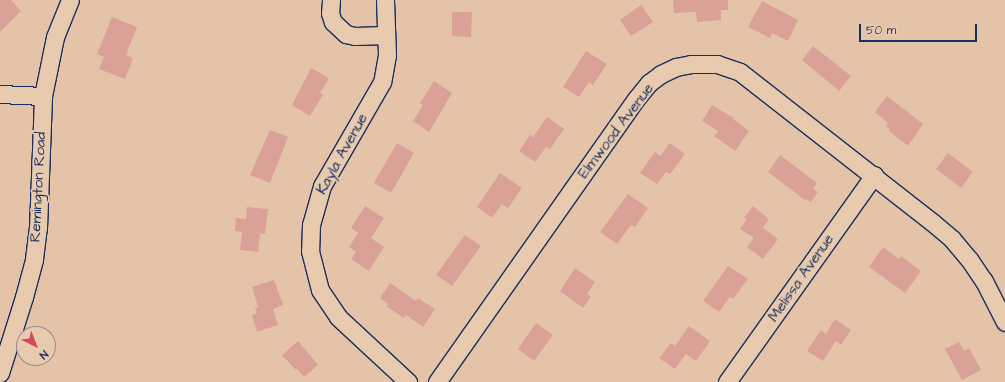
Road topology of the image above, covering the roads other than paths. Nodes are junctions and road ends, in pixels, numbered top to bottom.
1 (70, 0) edge
2 (331, 0) edge
3 (385, 0) edge
4 (386, 35) junction
5 (0, 94) edge
6 (43, 96) junction
7 (874, 175) junction
8 (1005, 322) edge
9 (0, 373) edge
10 (408, 382) edge
11 (437, 382) edge
12 (727, 382) edge

1 - 6 street, Remington Road
2 - 4 street
3 - 4 street, Kayla Avenue
4 - 10 street, Kayla Avenue
5 - 6 street
6 - 9 street, Remington Road
7 - 8 street, Elmwood Avenue
7 - 11 street, Elmwood Avenue
7 - 12 street, Melissa Avenue

